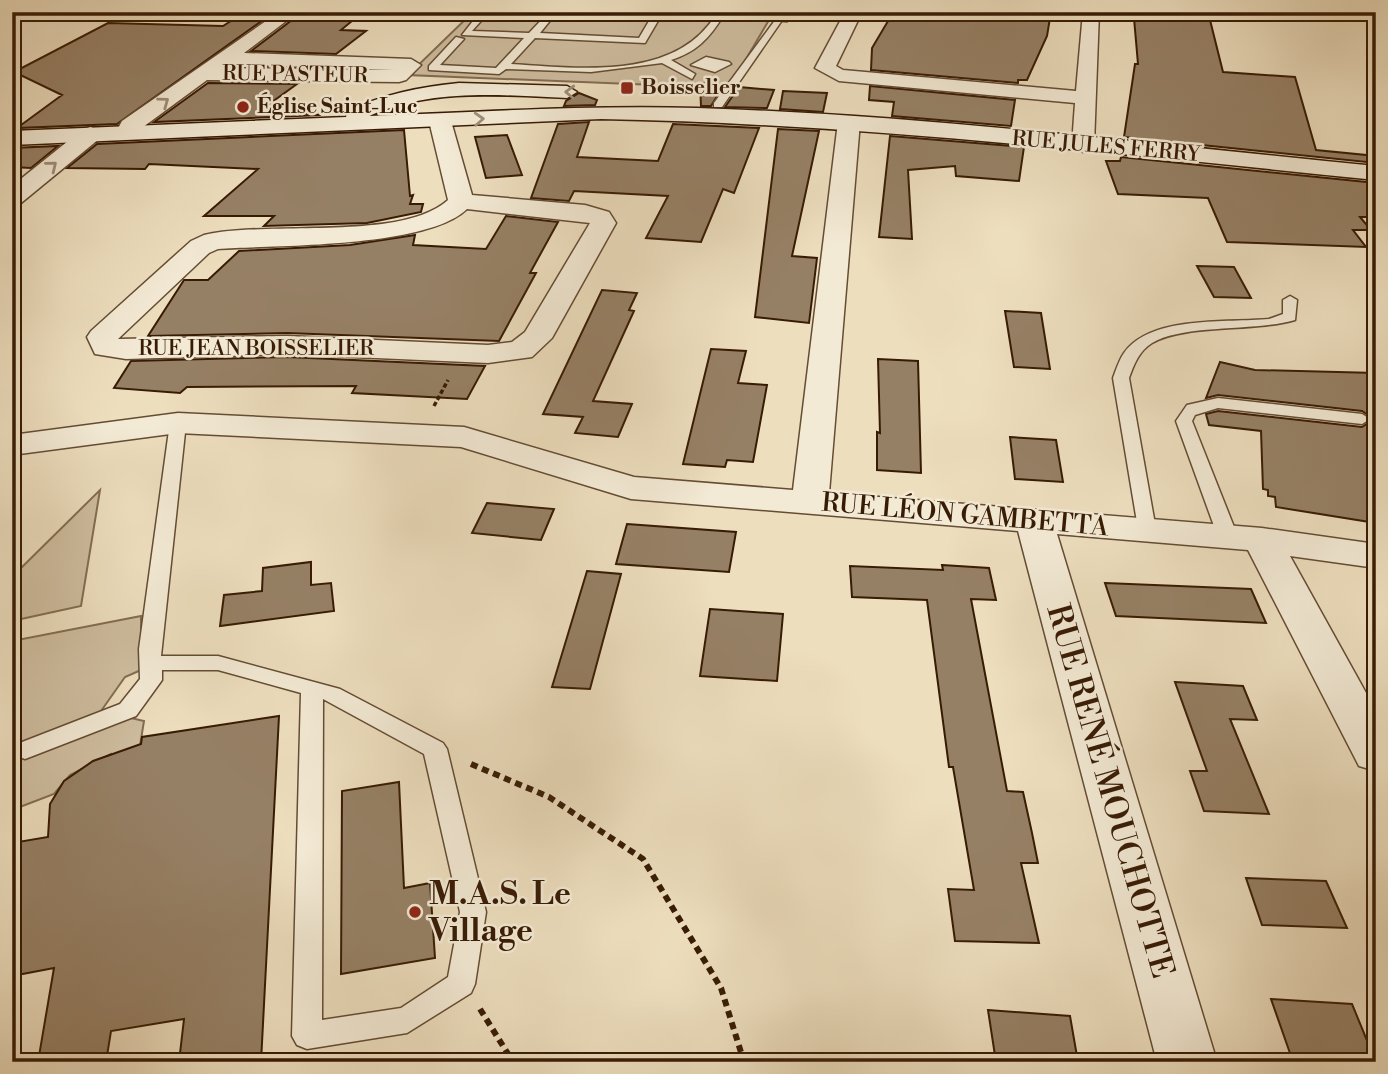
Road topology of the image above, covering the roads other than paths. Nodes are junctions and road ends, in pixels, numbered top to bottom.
1 (290, 12) edge
2 (485, 12) edge
3 (552, 12) edge
4 (562, 12) edge
5 (622, 12) edge
6 (699, 12) edge
7 (716, 12) edge
8 (769, 12) edge
9 (854, 12) edge
10 (1091, 12) edge
11 (673, 14) edge
12 (637, 17) edge
13 (613, 21) dead end
14 (607, 30) dead end
15 (628, 31) dead end
16 (532, 36) junction
17 (600, 38) junction
18 (459, 39) dead end
19 (622, 40) junction
20 (224, 58) junction
21 (663, 60) junction
22 (697, 67) dead end
23 (680, 70) junction
24 (499, 71) junction
25 (203, 74) junction
26 (399, 76) junction
27 (692, 76) dead end
28 (413, 94) junction
29 (1085, 98) junction
30 (705, 106) junction
31 (352, 116) junction
32 (440, 121) junction
33 (842, 122) junction
34 (374, 124) junction
35 (288, 128) junction
36 (127, 132) junction
37 (91, 134) junction
38 (12, 138) edge
39 (1083, 145) junction
40 (1376, 173) edge
41 (12, 198) edge
42 (461, 201) junction
43 (1290, 300) dead end
44 (1362, 419) dead end
45 (178, 423) junction
46 (12, 444) edge
47 (809, 502) junction
48 (1034, 521) junction
49 (1146, 530) junction
50 (1245, 539) junction
51 (1376, 556) edge
52 (152, 663) junction
53 (312, 689) junction
54 (25, 750) dead end
55 (1376, 754) edge
56 (1187, 1062) edge

1 - 20 street
2 - 16 lane
3 - 4 lane
3 - 16 lane
5 - 12 lane
5 - 13 lane
6 - 11 lane
7 - 21 lane
8 - 30 lane
9 - 29 street
10 - 29 street
12 - 19 lane
14 - 17 lane
15 - 19 lane
16 - 17 lane
16 - 24 lane
17 - 19 lane
18 - 24 lane
20 - 25 street
20 - 26 street, RUE PASTEUR
21 - 23 lane
21 - 24 lane
22 - 23 lane
23 - 27 lane
25 - 26 street, RUE PASTEUR
36 -> 25 street, RUE PASTEUR
26 - 28 street, RUE PASTEUR
30 -> 28 street, RUE JULES FERRY
28 - 31 street, RUE JULES FERRY
29 - 39 street
32 -> 30 street, RUE JULES FERRY
30 - 33 street, RUE JULES FERRY
31 - 34 street, RUE JULES FERRY
31 - 35 street, RUE JULES FERRY
32 - 34 street, RUE JULES FERRY
32 - 42 street
33 - 39 street, RUE JULES FERRY
33 - 47 street, RUE LÉON GAMBETTA
34 - 35 street, RUE JULES FERRY
35 - 36 street, RUE JULES FERRY
36 - 37 street, RUE JULES FERRY
37 - 38 street, RUE JULES FERRY
41 -> 37 street
39 - 40 street, RUE JULES FERRY
42 - 42 street, RUE JEAN BOISSELIER
43 - 49 lane
44 - 50 lane
45 - 46 street
45 - 47 street
45 - 52 lane
47 - 48 street, RUE LÉON GAMBETTA
48 - 49 street, RUE LÉON GAMBETTA
48 - 56 street, RUE RENÉ MOUCHOTTE
49 - 50 street, RUE LÉON GAMBETTA
50 - 51 street, RUE LÉON GAMBETTA
50 - 55 street
52 - 53 lane
52 - 54 lane
53 - 53 lane

